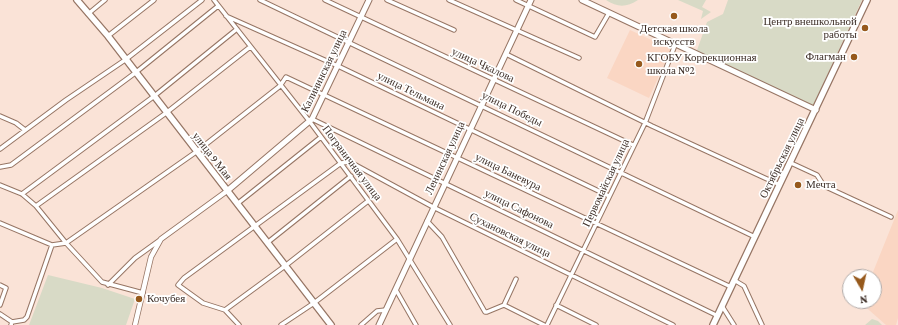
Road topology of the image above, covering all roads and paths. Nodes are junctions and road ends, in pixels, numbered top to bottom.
1 (77, 0) edge
2 (105, 0) edge
3 (154, 0) edge
4 (202, 0) edge
5 (214, 0) edge
6 (260, 0) edge
7 (325, 0) edge
8 (369, 0) edge
9 (387, 0) edge
10 (449, 0) edge
11 (516, 0) edge
12 (531, 0) edge
13 (582, 0) edge
14 (867, 0) edge
15 (218, 6) junction
16 (528, 6) junction
17 (609, 13) junction
18 (88, 14) junction
19 (226, 16) junction
20 (361, 17) junction
21 (237, 29) junction
22 (518, 29) junction
23 (454, 30) dead end
24 (108, 36) junction
25 (349, 42) junction
26 (675, 45) junction
27 (250, 47) junction
28 (506, 54) junction
29 (579, 58) dead end
30 (125, 60) junction
31 (338, 66) junction
32 (135, 73) junction
33 (493, 80) junction
34 (280, 86) junction
35 (325, 94) junction
36 (153, 96) junction
37 (481, 104) junction
38 (816, 110) junction
39 (166, 113) junction
40 (0, 116) edge
41 (311, 120) junction
42 (644, 123) junction
43 (470, 129) junction
44 (25, 130) junction
45 (321, 137) junction
46 (633, 145) junction
47 (0, 149) edge
48 (196, 152) junction
49 (457, 157) junction
50 (341, 163) junction
51 (791, 163) junction
52 (0, 167) edge
53 (621, 172) junction
54 (350, 176) junction
55 (445, 183) junction
56 (0, 185) edge
57 (780, 185) junction
58 (227, 191) junction
59 (22, 194) junction
60 (609, 196) junction
61 (368, 201) junction
62 (237, 204) junction
63 (36, 206) junction
64 (433, 207) junction
65 (891, 218) dead end
66 (427, 220) junction
67 (0, 223) edge
68 (596, 224) junction
69 (255, 227) junction
70 (756, 237) junction
71 (397, 238) junction
72 (161, 239) junction
73 (66, 243) junction
74 (267, 243) junction
75 (52, 245) junction
76 (584, 251) junction
77 (410, 257) junction
78 (285, 266) junction
79 (572, 276) junction
80 (516, 279) dead end
81 (734, 280) junction
82 (108, 284) junction
83 (0, 286) edge
84 (732, 287) junction
85 (396, 290) junction
86 (143, 293) junction
87 (314, 303) junction
88 (0, 305) edge
89 (504, 305) junction
90 (556, 305) junction
91 (722, 306) junction
92 (225, 310) junction
93 (386, 310) junction
94 (0, 314) edge
95 (718, 316) junction
96 (12, 324) edge
97 (135, 325) edge
98 (239, 325) edge
99 (281, 325) edge
100 (331, 325) edge
101 (361, 325) edge
102 (379, 325) edge
103 (416, 325) edge
104 (450, 325) edge
105 (544, 325) edge
106 (547, 325) edge
107 (596, 325) edge
108 (673, 325) edge
109 (713, 325) edge
110 (734, 325) edge
111 (762, 325) edge

1 - 18 main road, улица 9 Мая
2 - 18 street
3 - 24 street
4 - 30 street
5 - 15 street, Пограничная улица
6 - 25 street, улица Победы
7 - 20 street, улица Чкалова
8 - 20 main road, Калининская улица
9 - 23 street
10 - 22 street
11 - 16 street
12 - 16 main road, Ленинская улица
13 - 17 main road
14 - 38 main road, Октябрьская улица
15 - 19 street, Пограничная улица
15 - 32 street
16 - 17 street
16 - 22 main road, Ленинская улица
17 - 26 main road
18 - 24 main road, улица 9 Мая
19 - 21 street, Пограничная улица
19 - 31 street, улица Тельмана
20 - 25 main road, Калининская улица
20 - 33 street, улица Чкалова
21 - 27 street, Пограничная улица
21 - 36 street
22 - 28 main road, Ленинская улица
22 - 29 street
24 - 30 main road, улица 9 Мая
25 - 31 main road, Калининская улица
25 - 37 street, улица Победы
26 - 38 main road
26 - 42 street, Первомайская улица
27 - 34 street, Пограничная улица
27 - 39 street
28 - 33 main road, Ленинская улица
28 - 42 street
30 - 32 main road, улица 9 Мая
30 - 44 street
31 - 35 main road, Калининская улица
31 - 43 street, улица Тельмана
32 - 36 main road, улица 9 Мая
32 - 52 street
33 - 37 main road, Ленинская улица
33 - 46 street, улица Чкалова
34 - 35 street, улица Баневура
34 - 41 street, Пограничная улица
34 - 48 street
35 - 41 main road, Калининская улица
35 - 49 street, улица Баневура
36 - 39 main road, улица 9 Мая
36 - 59 street
37 - 43 main road, Ленинская улица
37 - 53 street, улица Победы
38 - 51 main road, Октябрьская улица
39 - 48 main road, улица 9 Мая
39 - 63 street
40 - 44 street
41 - 45 street, Пограничная улица
41 - 55 street, улица Сафонова
41 - 58 main road, Калининская улица
42 - 46 street, Первомайская улица
42 - 57 street
43 - 49 main road, Ленинская улица
43 - 60 street, улица Тельмана
44 - 47 street
45 - 50 street, Пограничная улица
45 - 62 street
46 - 53 street, Первомайская улица
48 - 58 main road, улица 9 Мая
48 - 73 street
49 - 55 main road, Ленинская улица
49 - 68 street, улица Баневура
50 - 54 street, Пограничная улица
50 - 64 street, Сухановская улица
50 - 69 street
51 - 57 main road, Октябрьская улица
51 - 65 street
53 - 60 street, Первомайская улица
53 - 70 street, улица Победы
54 - 61 street, Пограничная улица
54 - 74 street
55 - 64 main road, Ленинская улица
55 - 76 street, улица Сафонова
56 - 59 street
57 - 70 main road, Октябрьская улица
58 - 62 main road, улица 9 Мая
58 - 72 street, Калининская улица
59 - 63 street
60 - 68 street, Первомайская улица
61 - 71 street, Пограничная улица
61 - 78 street
62 - 69 main road, улица 9 Мая
63 - 73 street
64 - 66 main road, Ленинская улица
64 - 79 street, Сухановская улица
66 - 77 main road, Ленинская улица
66 - 89 street
67 - 75 street
68 - 76 street, Первомайская улица
68 - 84 street, улица Баневура
69 - 74 main road, улица 9 Мая
69 - 92 street
70 - 81 main road, Октябрьская улица
71 - 77 street, Пограничная улица
71 - 87 street
72 - 82 street
72 - 86 street, Калининская улица
73 - 75 street
73 - 82 street
74 - 78 main road, улица 9 Мая
75 - 96 street
76 - 79 street, Первомайская улица
76 - 95 street, улица Сафонова
77 - 85 main road, Ленинская улица
77 - 104 street, Пограничная улица
78 - 87 main road, улица 9 Мая
78 - 92 street
79 - 90 street, Первомайская улица
79 - 108 street, Сухановская улица
80 - 89 street
81 - 84 main road, Октябрьская улица
81 - 111 street
82 - 86 street
83 - 88 street
84 - 91 main road, Октябрьская улица
85 - 93 main road, Ленинская улица
85 - 103 street
86 - 97 street, Калининская улица
87 - 99 street
87 - 100 main road, улица 9 Мая
89 - 105 street
90 - 106 street, Первомайская улица
90 - 107 street
91 - 95 main road, Октябрьская улица
91 - 110 street
92 - 98 street
93 - 101 street
93 - 102 main road, Ленинская улица
94 - 96 street
95 - 109 main road, Октябрьская улица

